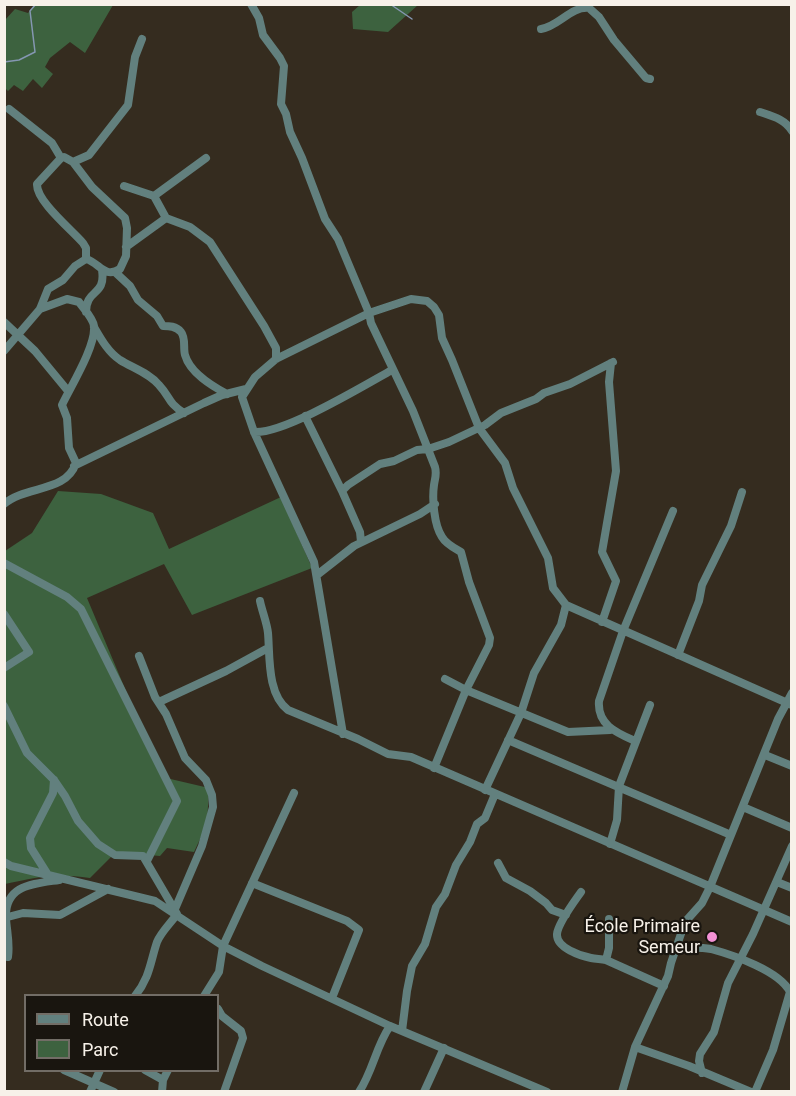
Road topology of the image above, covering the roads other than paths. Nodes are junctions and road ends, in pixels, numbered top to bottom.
1 (251, 4) edge
2 (541, 29) dead end
3 (142, 39) dead end
4 (650, 79) dead end
5 (9, 109) dead end
6 (760, 112) dead end
7 (792, 131) edge
8 (61, 158) junction
9 (206, 158) dead end
10 (73, 162) junction
11 (124, 186) dead end
12 (154, 196) junction
13 (166, 218) junction
14 (126, 247) junction
15 (86, 258) junction
16 (102, 270) junction
17 (115, 272) junction
18 (40, 309) junction
19 (86, 312) junction
20 (369, 313) junction
21 (4, 322) edge
22 (94, 327) junction
23 (19, 335) junction
24 (4, 351) edge
25 (276, 359) junction
26 (392, 370) junction
27 (246, 389) junction
28 (68, 391) junction
29 (227, 394) junction
30 (184, 412) junction
31 (305, 416) junction
32 (479, 428) junction
33 (254, 432) junction
34 (428, 450) junction
35 (75, 466) junction
36 (342, 491) junction
37 (742, 492) dead end
38 (4, 504) edge
39 (435, 504) junction
40 (673, 511) dead end
41 (361, 542) junction
42 (4, 563) edge
43 (317, 575) junction
44 (260, 601) dead end
45 (566, 605) junction
46 (4, 614) edge
47 (602, 622) junction
48 (623, 631) junction
49 (268, 648) junction
50 (678, 655) junction
51 (139, 656) dead end
52 (4, 668) edge
53 (445, 679) dead end
54 (466, 690) junction
55 (792, 693) edge
56 (159, 702) junction
57 (789, 704) edge
58 (650, 705) dead end
59 (4, 706) edge
60 (520, 713) junction
61 (610, 730) junction
62 (344, 734) junction
63 (508, 740) junction
64 (635, 741) junction
65 (765, 755) junction
66 (792, 766) edge
67 (434, 768) junction
68 (54, 780) junction
69 (619, 786) junction
70 (485, 790) junction
71 (294, 793) dead end
72 (495, 794) junction
73 (743, 807) junction
74 (792, 828) edge
75 (731, 836) junction
76 (610, 844) junction
77 (792, 846) edge
78 (147, 861) junction
79 (4, 862) edge
80 (498, 863) dead end
81 (48, 875) junction
82 (63, 880) junction
83 (777, 882) junction
84 (252, 883) junction
85 (710, 887) junction
86 (792, 888) edge
87 (108, 890) junction
88 (581, 892) dead end
89 (764, 911) junction
90 (176, 912) junction
91 (566, 915) junction
92 (5, 918) edge
93 (609, 919) dead end
94 (792, 922) edge
95 (223, 946) junction
96 (677, 948) junction
97 (8, 957) dead end
98 (740, 959) junction
99 (606, 960) junction
100 (664, 986) junction
101 (207, 993) edge
102 (136, 994) edge
103 (332, 998) junction
104 (219, 1011) edge
105 (390, 1026) junction
106 (402, 1030) junction
107 (635, 1047) junction
108 (444, 1048) junction
109 (67, 1072) edge
110 (99, 1072) edge
111 (147, 1072) edge
112 (167, 1072) edge
113 (702, 1072) junction
114 (163, 1080) junction
115 (93, 1082) junction
116 (90, 1092) edge
117 (114, 1092) edge
118 (162, 1092) edge
119 (224, 1092) edge
120 (359, 1092) edge
121 (424, 1092) edge
122 (547, 1092) edge
123 (622, 1092) edge
124 (753, 1092) edge

1 - 20 street
2 - 4 street
3 - 10 street
5 - 8 street
6 - 7 street
8 - 10 street
8 - 15 street
9 - 12 street
10 - 14 street
11 - 12 street
12 - 13 street
13 - 14 street
13 - 25 street
14 - 17 street
15 - 16 street
15 - 18 street
16 - 17 street
16 - 19 street
17 - 29 street
18 - 19 street
18 - 23 street
19 - 22 street
20 - 25 street
20 - 26 street
20 - 32 street
21 - 23 street
22 - 28 street
22 - 30 street
23 - 24 street
23 - 28 street
25 - 27 street
26 - 31 street
26 - 34 street
27 - 29 street
27 - 33 street
28 - 35 street
29 - 30 street
30 - 35 street
31 - 33 street
31 - 36 street
32 - 34 street
32 - 45 street
32 - 47 street
33 - 43 street
34 - 36 street
34 - 39 street
35 - 38 street
36 - 41 street
37 - 50 street
39 - 41 street
39 - 54 street
40 - 48 street
41 - 43 street
42 - 78 street
43 - 62 street
44 - 49 street
45 - 47 street
45 - 60 street
46 - 52 street
47 - 48 street
48 - 50 street
48 - 61 street
49 - 56 street
49 - 62 street
50 - 57 street
51 - 56 street
53 - 54 street
54 - 60 street
54 - 67 street
55 - 57 street
56 - 90 street
57 - 65 street
58 - 64 street
59 - 68 street
60 - 61 street
60 - 63 street
61 - 64 street
62 - 67 street
63 - 69 street
63 - 70 street
64 - 69 street
65 - 66 street
65 - 73 street
67 - 70 street
68 - 78 street
68 - 81 street
69 - 75 street
69 - 76 street
70 - 72 street
71 - 84 street
72 - 76 street
72 - 106 street
73 - 74 street
73 - 75 street
75 - 85 street
76 - 85 street
77 - 83 street
78 - 90 street
79 - 81 street
80 - 91 street
81 - 82 street
82 - 87 street
82 - 92 street
83 - 86 street
83 - 89 street
84 - 95 street
84 - 103 street
85 - 89 street
85 - 96 street
87 - 90 street
87 - 92 street
88 - 91 street
89 - 94 street
89 - 98 street
90 - 95 street
90 - 102 street
91 - 99 street
92 - 97 street
93 - 99 street
95 - 101 street
95 - 103 street
96 - 98 street
96 - 100 street
98 - 113 street
98 - 124 street
99 - 100 street
100 - 107 street
103 - 105 street
104 - 119 street
105 - 106 street
105 - 120 street
106 - 108 street
107 - 113 street
107 - 123 street
108 - 121 street
108 - 122 street
109 - 115 street
110 - 115 street
111 - 114 street
112 - 114 street
113 - 124 street
114 - 118 street
115 - 116 street
115 - 117 street

